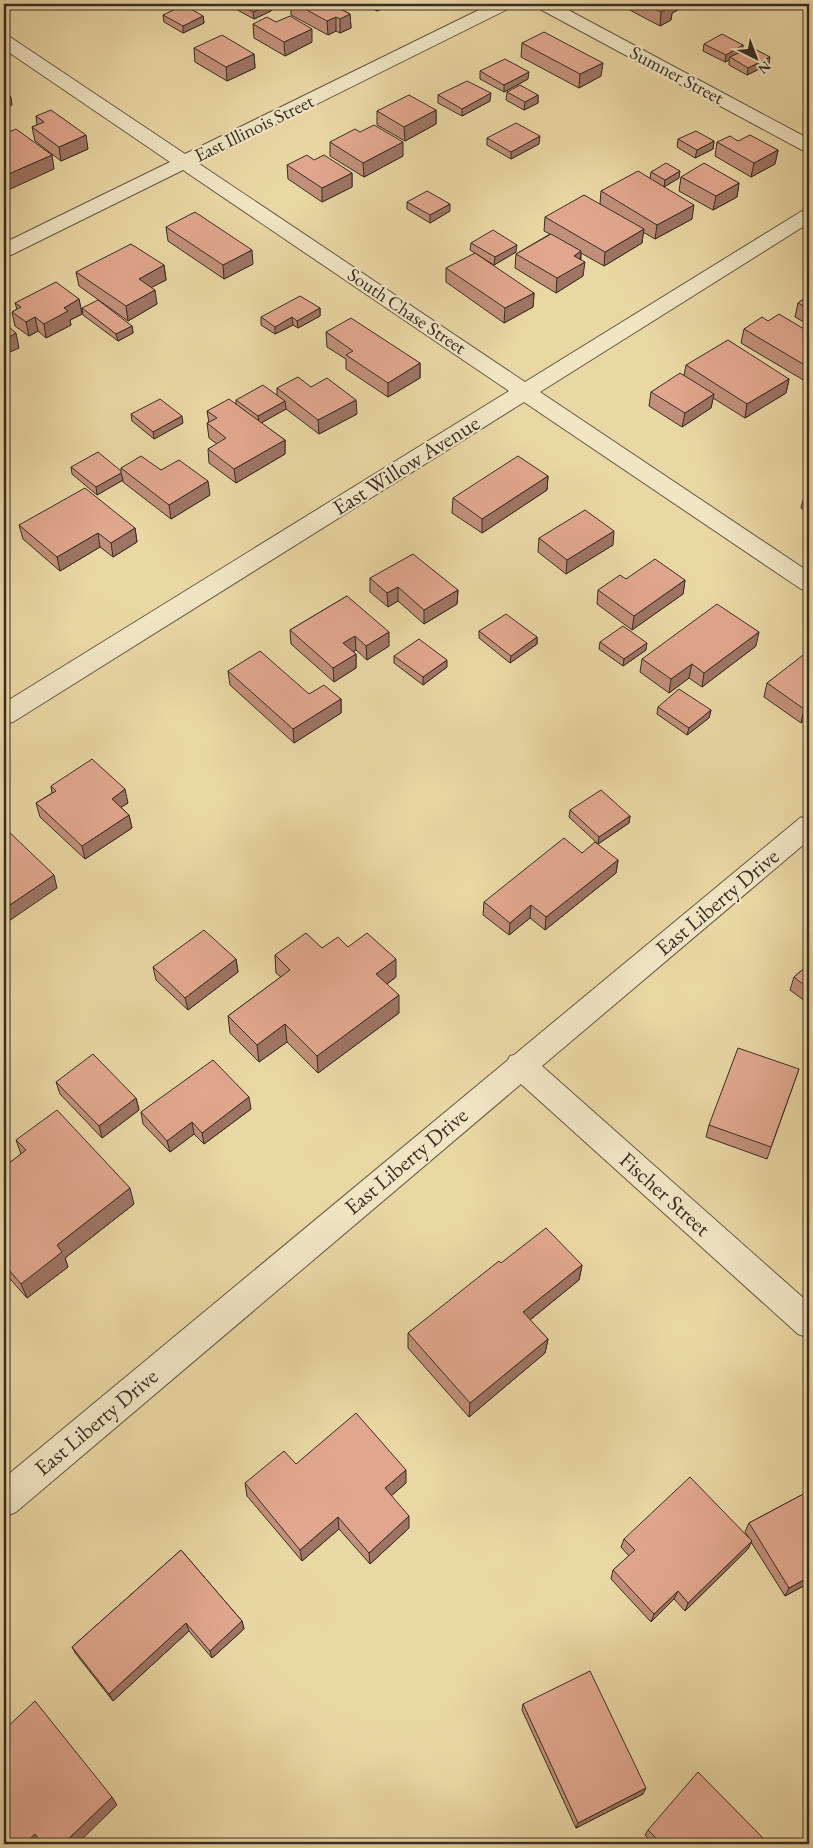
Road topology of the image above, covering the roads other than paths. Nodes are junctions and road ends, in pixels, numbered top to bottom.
1 (504, 4) edge
2 (544, 4) edge
3 (4, 40) edge
4 (809, 146) edge
5 (186, 161) junction
6 (809, 215) edge
7 (4, 251) edge
8 (525, 391) junction
9 (809, 583) edge
10 (4, 715) edge
11 (809, 825) edge
12 (520, 1065) junction
13 (809, 1323) edge
14 (4, 1500) edge

1 - 5 street, East Illinois Street
2 - 4 street, Sumner Street
3 - 5 street, South Chase Street
5 - 7 street, East Illinois Street
5 - 8 street, South Chase Street
6 - 8 street, East Willow Avenue
8 - 9 street, South Chase Street
8 - 10 street, East Willow Avenue
11 - 12 street, East Liberty Drive
12 - 13 street, Fischer Street
12 - 14 street, East Liberty Drive

